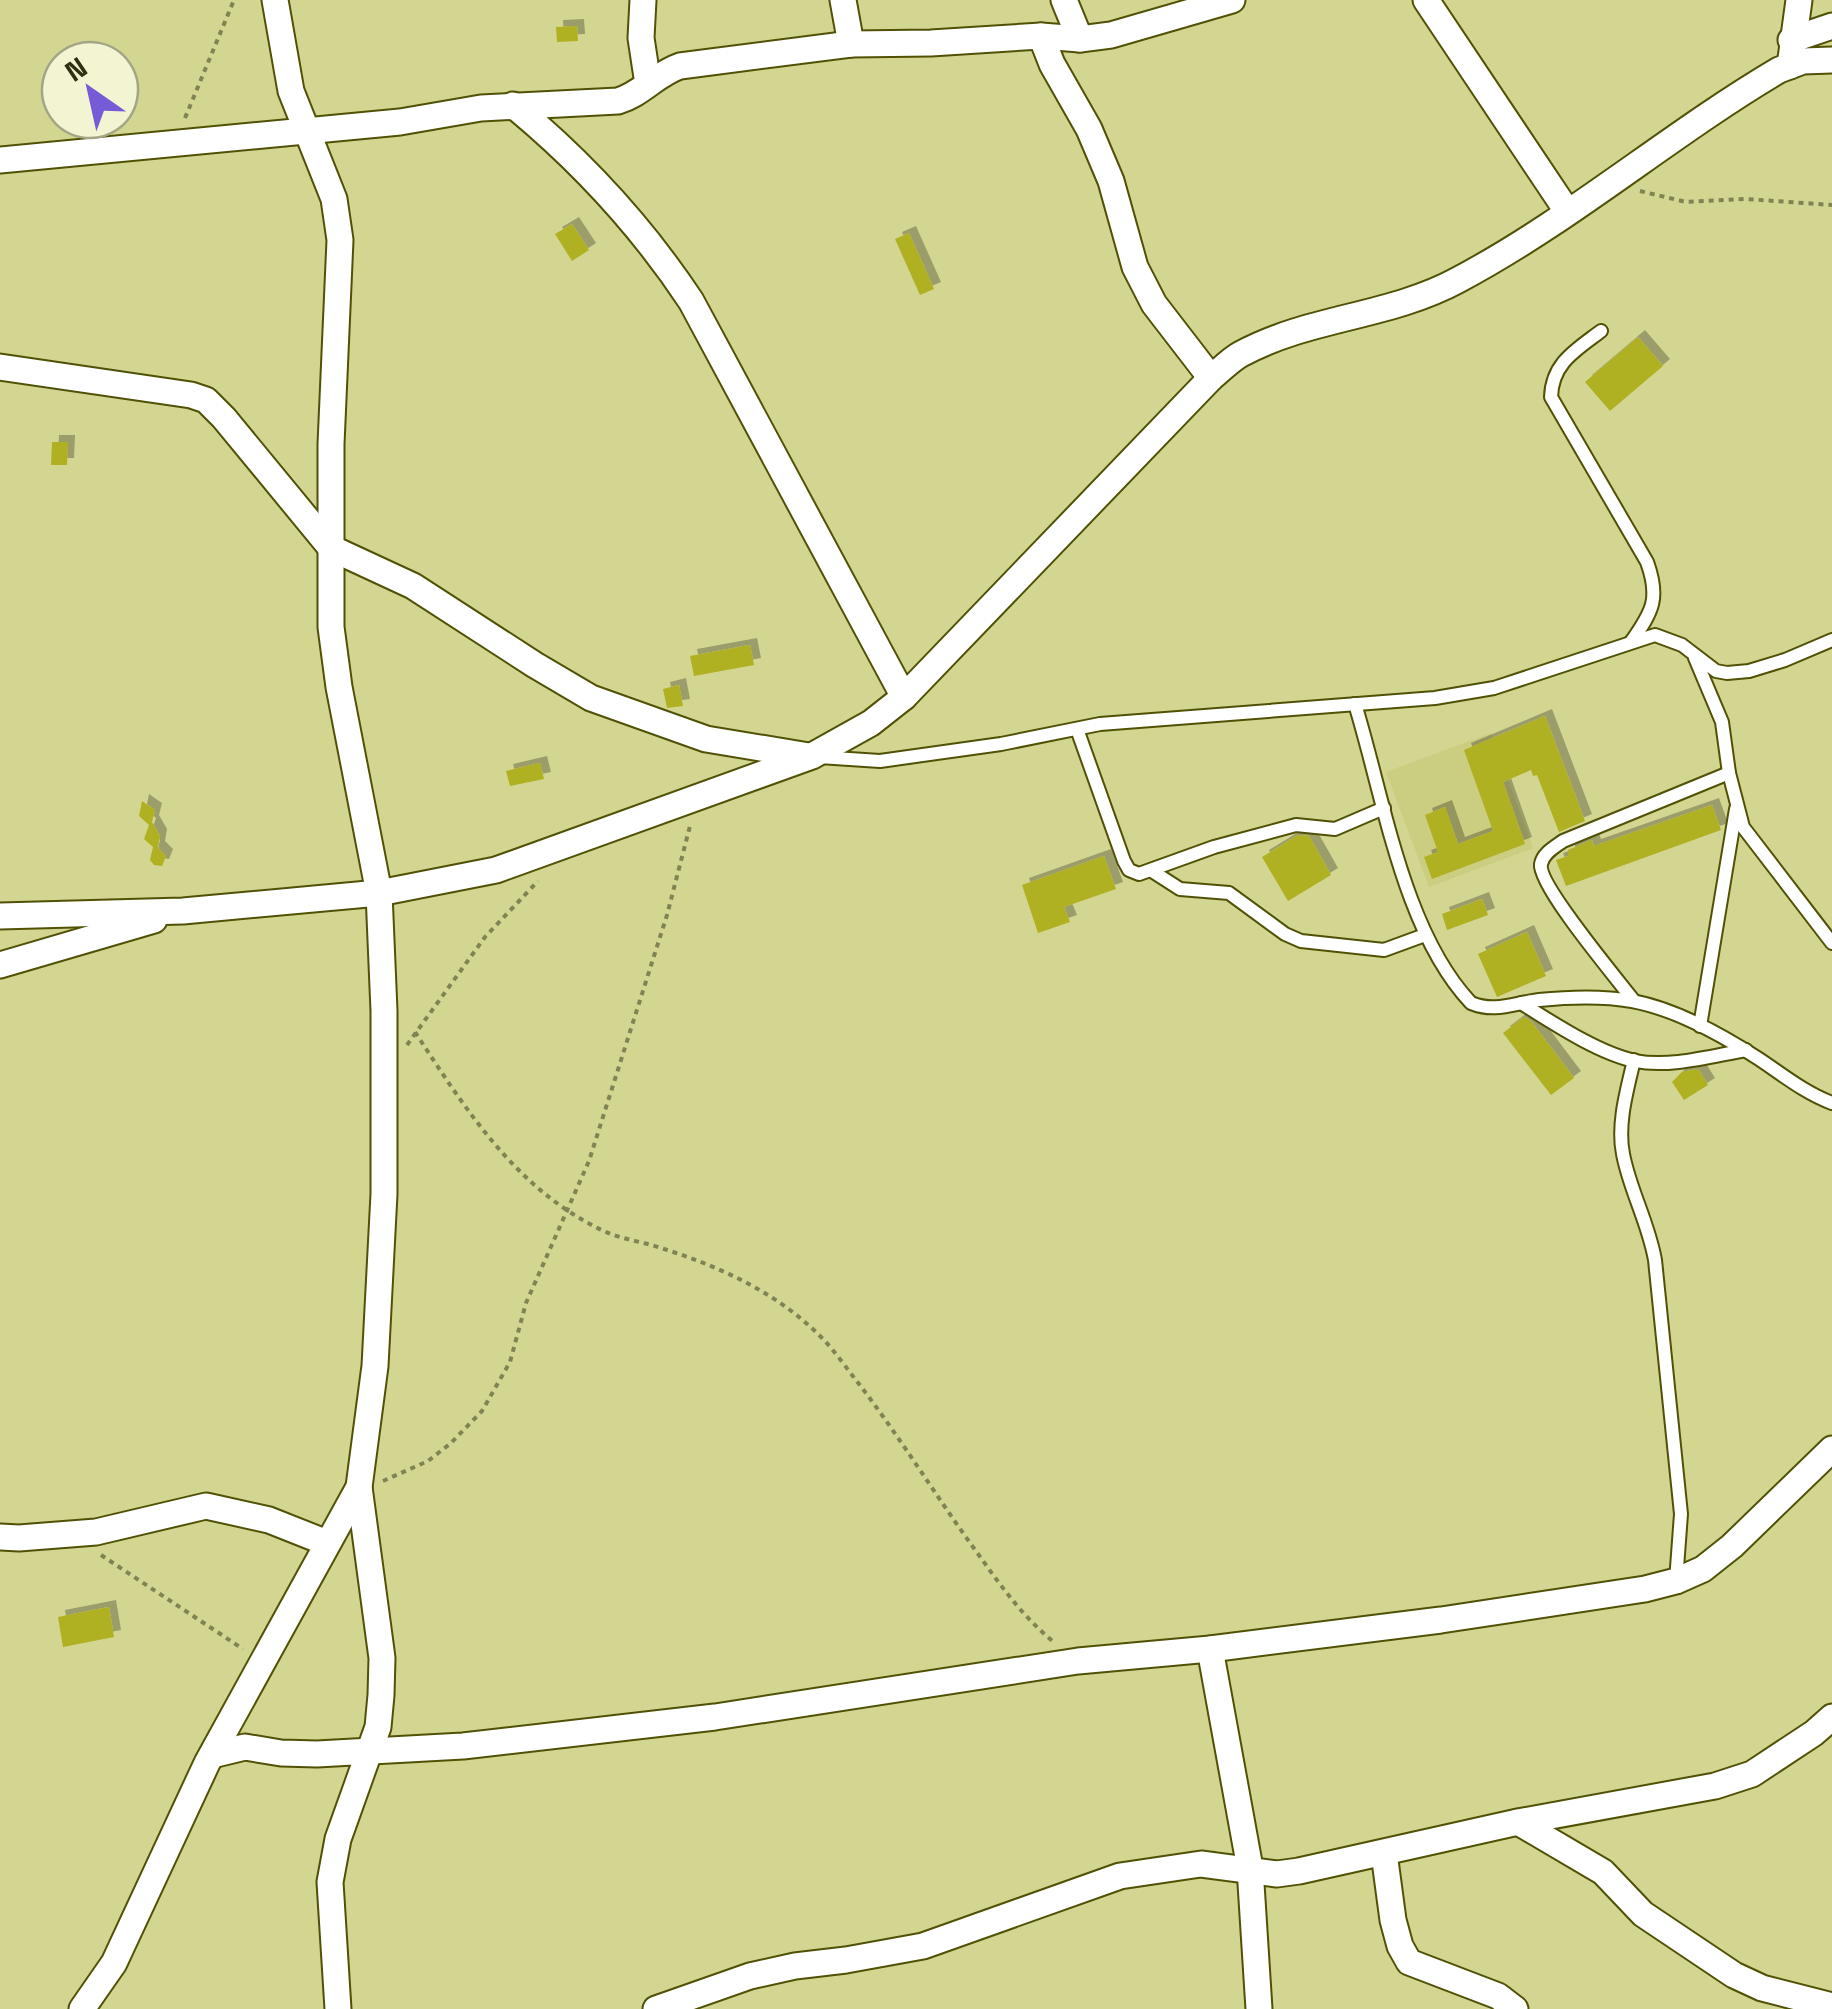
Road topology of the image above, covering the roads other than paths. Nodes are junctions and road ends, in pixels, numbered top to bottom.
1 (275, 0) edge
2 (643, 0) edge
3 (844, 0) edge
4 (1064, 0) edge
5 (1232, 0) edge
6 (1426, 0) edge
7 (1798, 0) edge
8 (1832, 26) edge
9 (1041, 36) junction
10 (1080, 39) junction
11 (851, 44) junction
12 (1791, 53) junction
13 (1832, 60) edge
14 (648, 84) junction
15 (513, 105) junction
16 (307, 129) junction
17 (0, 160) edge
18 (1567, 211) junction
19 (1601, 330) dead end
20 (0, 367) edge
21 (1212, 378) junction
22 (331, 548) junction
23 (1832, 640) edge
24 (1631, 642) junction
25 (1694, 656) junction
26 (904, 697) junction
27 (1355, 704) junction
28 (1077, 729) junction
29 (812, 756) junction
30 (1729, 773) junction
31 (1736, 807) junction
32 (1384, 808) junction
33 (1152, 871) junction
34 (379, 893) junction
35 (183, 911) junction
36 (0, 916) edge
37 (1424, 935) junction
38 (1832, 943) edge
39 (0, 965) edge
40 (1634, 1001) junction
41 (1521, 1004) junction
42 (1700, 1026) junction
43 (1746, 1050) junction
44 (1634, 1060) junction
45 (1832, 1102) edge
46 (1832, 1449) edge
47 (359, 1486) junction
48 (0, 1537) edge
49 (326, 1543) junction
50 (1676, 1581) junction
51 (1210, 1649) junction
52 (1830, 1721) edge
53 (370, 1753) junction
54 (212, 1754) junction
55 (1518, 1822) junction
56 (1384, 1853) junction
57 (1250, 1868) junction
58 (1832, 2006) edge
59 (82, 2009) edge
60 (338, 2009) edge
61 (656, 2009) edge
62 (1259, 2009) edge
63 (1516, 2009) edge

1 - 16 street
2 - 14 street
3 - 11 street
4 - 10 street
5 - 10 street
6 - 18 street
7 - 12 street
8 - 12 street
9 - 10 street
9 - 11 street
9 - 21 street
11 - 14 street
12 - 13 street
12 - 18 street
14 - 15 street
15 - 16 street
15 - 26 street
16 - 17 street
16 - 22 street
18 - 21 street
19 - 24 lane
20 - 22 street
21 - 26 street
22 - 29 street
22 - 34 street
23 - 25 lane
24 - 25 lane
24 - 27 lane
25 - 30 lane
26 - 29 street
27 - 28 lane
27 - 32 lane
28 - 29 lane
28 - 33 lane
29 - 34 street
30 - 31 lane
30 - 40 lane
31 - 38 lane
31 - 42 lane
32 - 33 lane
32 - 37 lane
33 - 37 lane
34 - 35 street
34 - 47 street
35 - 36 street
35 - 39 street
37 - 41 lane
40 - 41 lane
40 - 42 lane
41 - 44 lane
42 - 43 lane
43 - 44 lane
43 - 45 lane
44 - 50 lane
46 - 50 street
47 - 49 street
47 - 53 street
48 - 49 street
49 - 54 street
50 - 51 street
51 - 53 street
51 - 57 street
52 - 55 street
53 - 54 street
53 - 60 street
54 - 59 street
55 - 56 street
55 - 58 street
56 - 57 street
56 - 63 street
57 - 61 street
57 - 62 street

